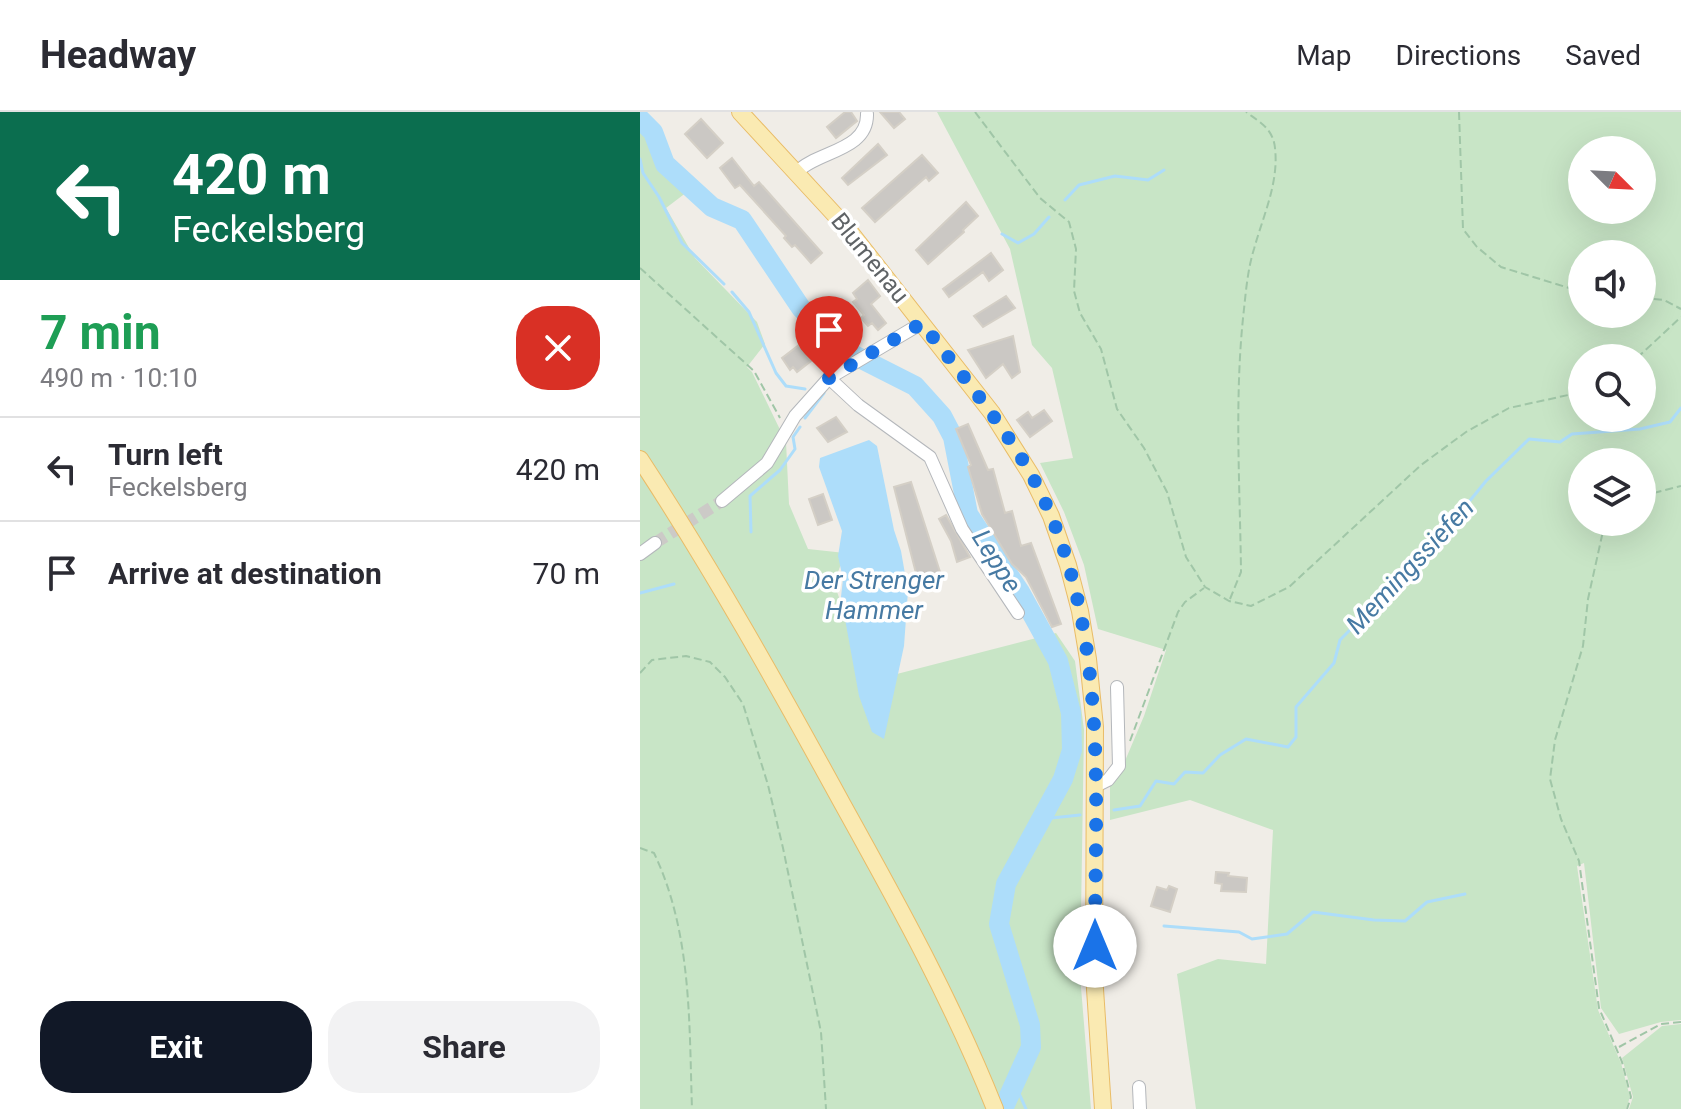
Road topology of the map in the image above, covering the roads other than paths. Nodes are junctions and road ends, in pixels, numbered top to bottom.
1 (740, 112) edge
2 (867, 114) dead end
3 (797, 172) junction
4 (922, 323) junction
5 (829, 378) junction
6 (640, 459) edge
7 (722, 501) tunnel mouth
8 (655, 543) tunnel mouth
9 (640, 554) edge
10 (1018, 613) dead end
11 (1117, 687) dead end
12 (1096, 786) junction
13 (1139, 1087) dead end
14 (994, 1108) edge
15 (1103, 1109) edge
16 (1140, 1109) edge

1 - 3 main road, Blumenau
2 - 3 street
3 - 4 main road, Blumenau
4 - 5 street
4 - 12 main road, Blumenau
5 - 7 street
5 - 10 street
6 - 14 main road
8 - 9 street
11 - 12 street
12 - 15 main road, Blumenau
13 - 16 street

